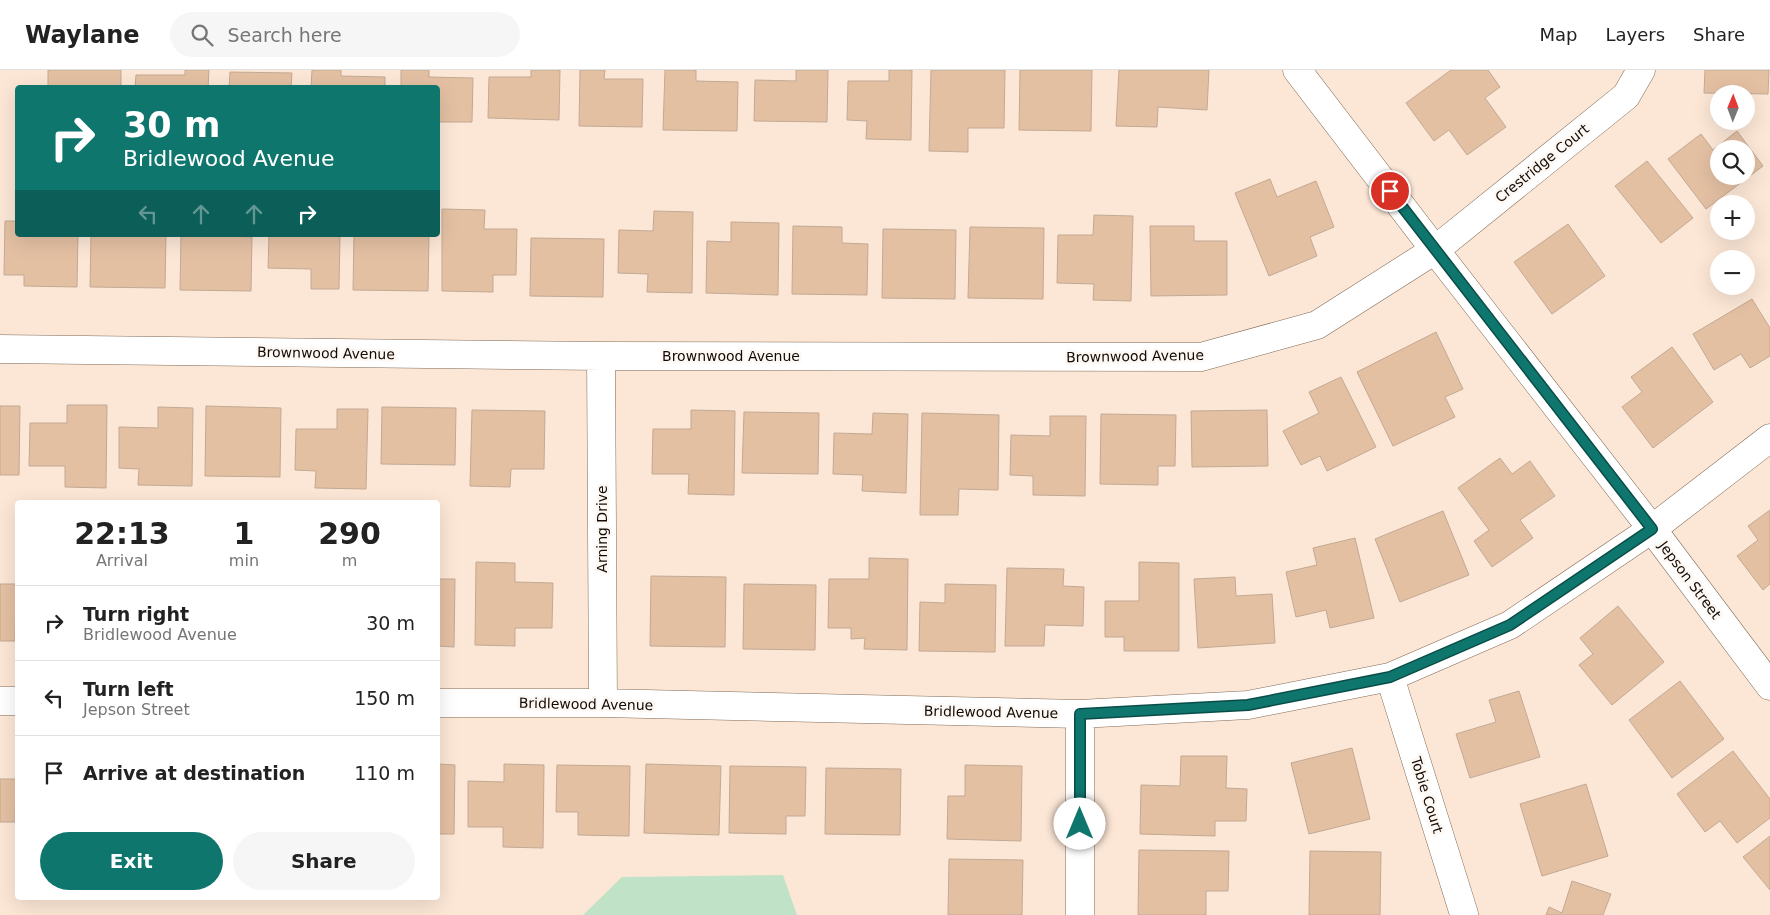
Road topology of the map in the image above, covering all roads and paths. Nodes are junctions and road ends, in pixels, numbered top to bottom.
1 (1297, 70) edge
2 (1641, 70) edge
3 (1435, 250) junction
4 (0, 349) edge
5 (601, 356) junction
6 (1770, 438) edge
7 (1652, 529) junction
8 (1390, 677) junction
9 (1770, 686) edge
10 (0, 701) edge
11 (15, 701) edge
12 (440, 703) edge
13 (602, 703) junction
14 (1080, 714) junction
15 (1464, 914) dead end
16 (1080, 915) edge

1 - 3 street, Jepson Street
2 - 3 street, Crestridge Court
3 - 5 street, Brownwood Avenue
3 - 7 street, Jepson Street
4 - 5 street, Brownwood Avenue
5 - 13 street, Arning Drive
6 - 7 street, Bridlewood Avenue
7 - 8 street, Bridlewood Avenue
7 - 9 street, Jepson Street
8 - 14 street, Bridlewood Avenue
8 - 15 street, Tobie Court
10 - 11 street
12 - 13 street, Bridlewood Avenue
13 - 14 street, Bridlewood Avenue
14 - 16 street

